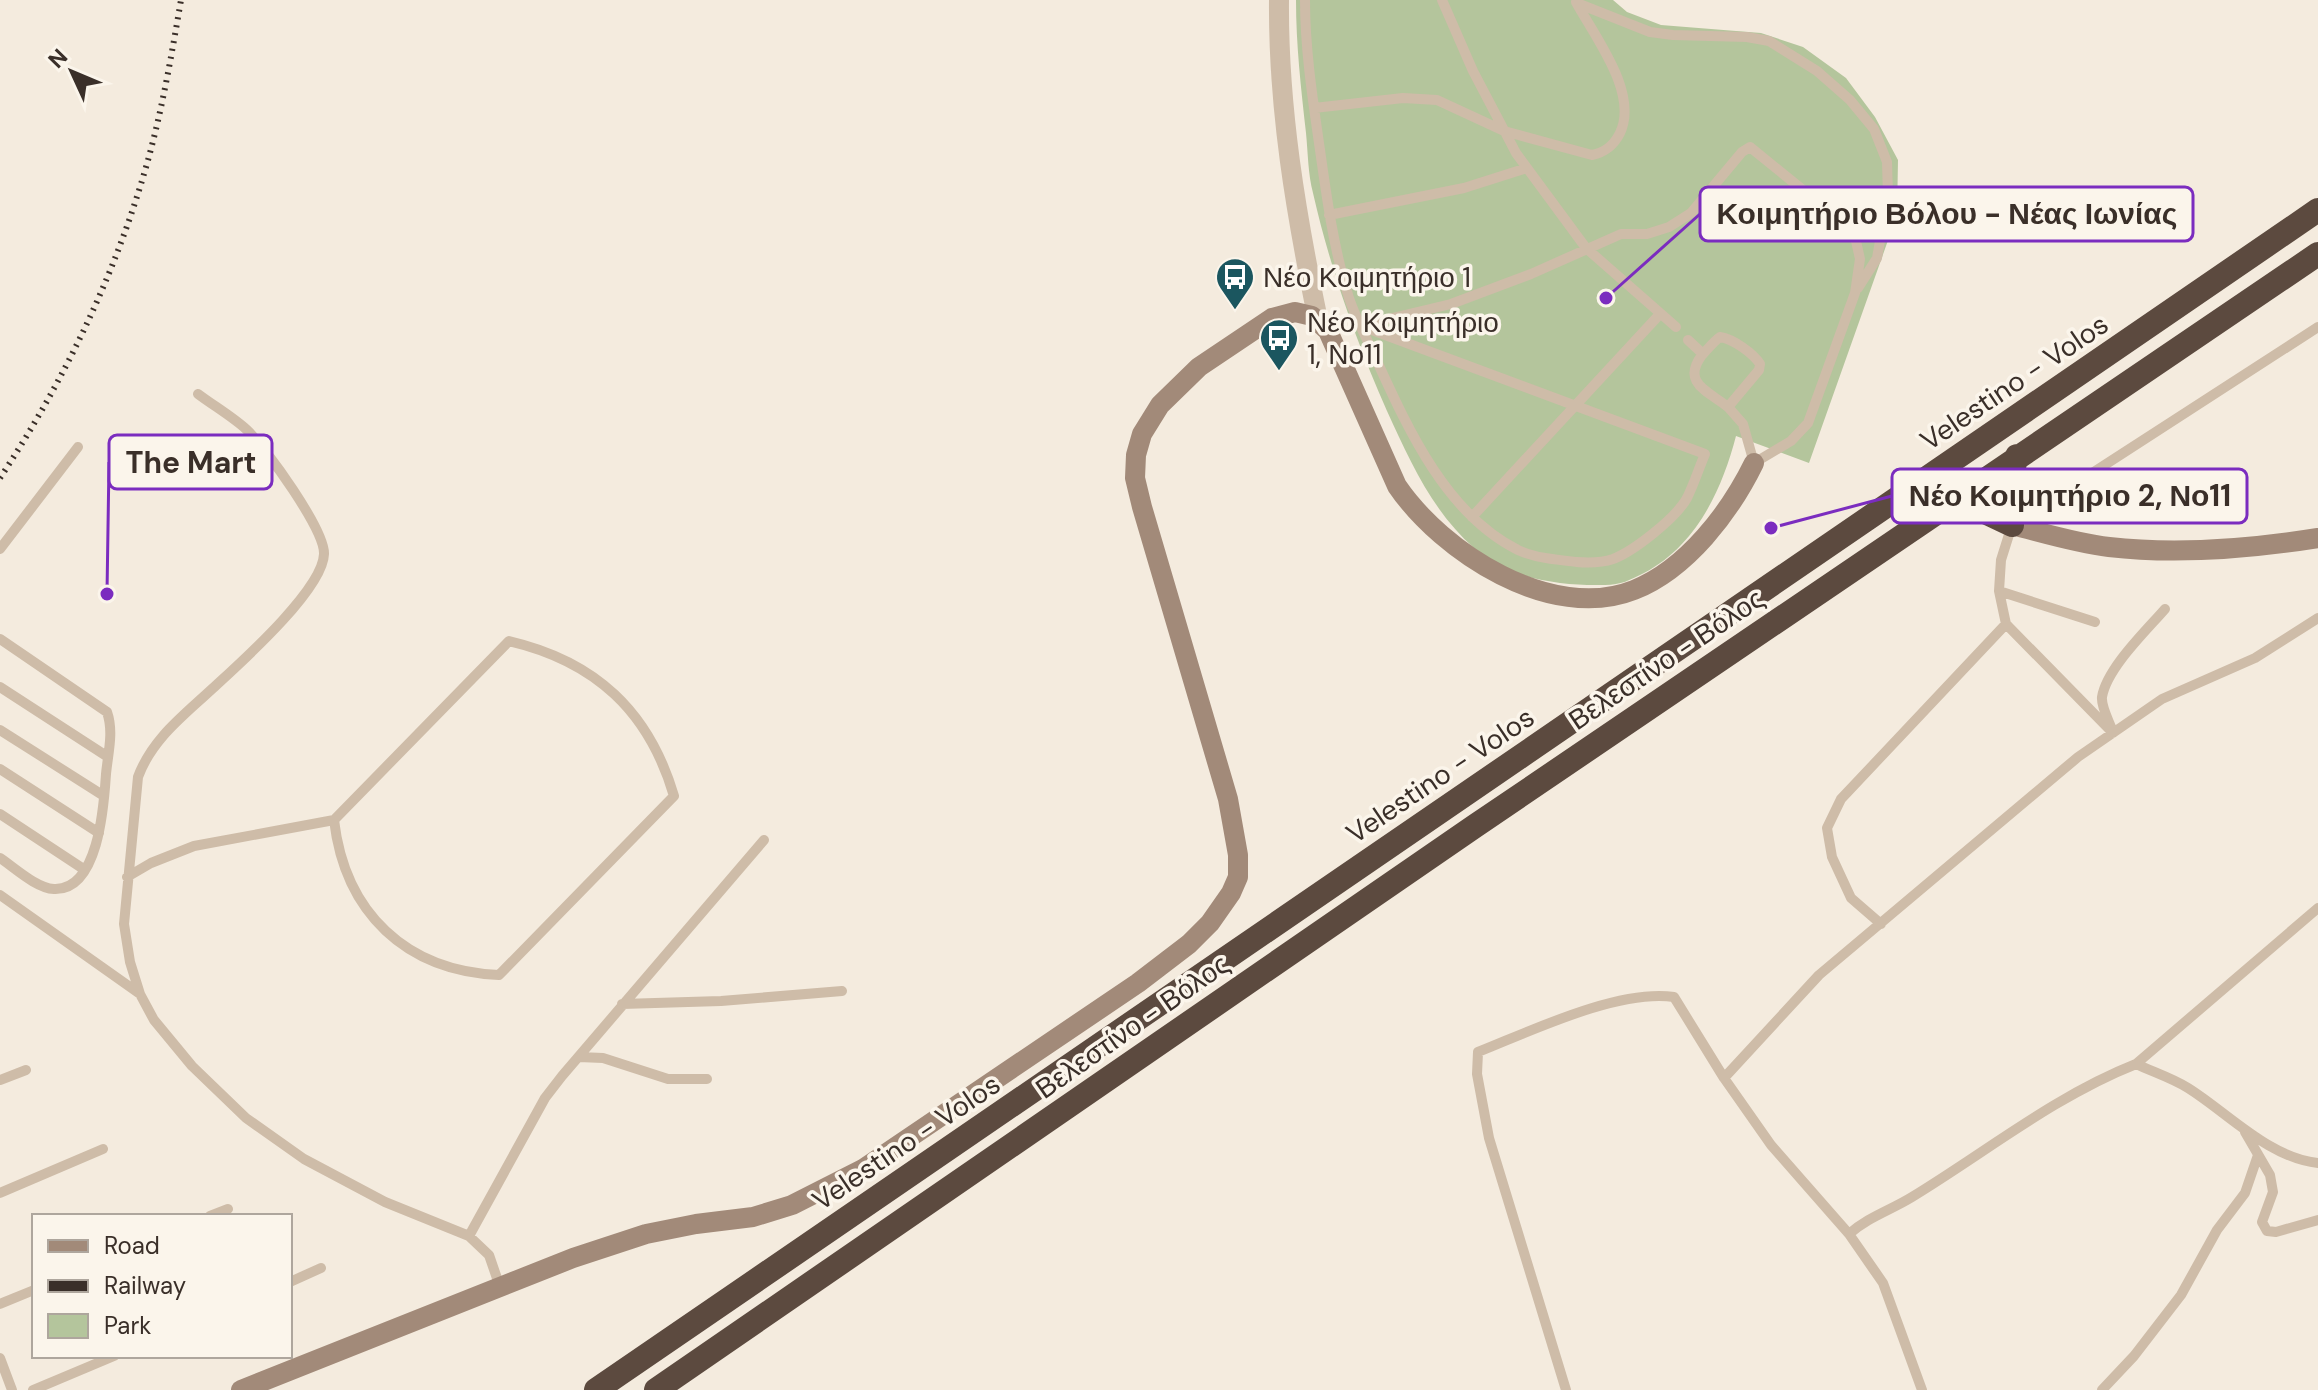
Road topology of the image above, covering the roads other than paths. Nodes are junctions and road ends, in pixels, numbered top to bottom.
1 (1279, 0) edge
2 (1305, 0) edge
3 (1442, 0) edge
4 (1576, 2) edge
5 (1314, 108) junction
6 (1504, 131) junction
7 (1527, 168) junction
8 (2318, 210) edge
9 (1329, 215) junction
10 (1586, 248) junction
11 (2318, 254) edge
12 (1855, 293) junction
13 (1660, 314) junction
14 (1318, 320) junction
15 (1361, 326) junction
16 (1676, 327) dead end
17 (2318, 327) edge
18 (1688, 340) dead end
19 (1703, 354) junction
20 (198, 394) dead end
21 (1574, 406) junction
22 (1728, 407) junction
23 (78, 447) dead end
24 (2017, 456) junction
25 (1754, 463) junction
26 (1955, 498) junction
27 (1472, 517) junction
28 (2012, 525) junction
29 (2318, 538) edge
30 (0, 549) edge
31 (1999, 591) junction
32 (2165, 609) dead end
33 (2318, 618) edge
34 (2095, 622) dead end
35 (2006, 624) junction
36 (0, 639) edge
37 (0, 687) edge
38 (0, 730) edge
39 (2113, 733) junction
40 (108, 757) junction
41 (0, 769) edge
42 (104, 796) junction
43 (0, 814) edge
44 (334, 820) junction
45 (99, 833) junction
46 (764, 840) dead end
47 (0, 858) edge
48 (85, 870) junction
49 (127, 877) junction
50 (0, 895) edge
51 (2318, 908) edge
52 (1881, 924) junction
53 (842, 991) dead end
54 (140, 994) junction
55 (622, 1004) junction
56 (579, 1057) junction
57 (2136, 1064) junction
58 (26, 1070) dead end
59 (1724, 1078) junction
60 (707, 1079) dead end
61 (0, 1080) edge
62 (2244, 1130) junction
63 (103, 1149) dead end
64 (2258, 1155) junction
65 (2318, 1163) edge
66 (0, 1193) edge
67 (228, 1209) dead end
68 (215, 1214) edge
69 (2318, 1220) edge
70 (1849, 1234) junction
71 (469, 1236) junction
72 (321, 1268) dead end
73 (292, 1281) edge
74 (500, 1287) junction
75 (32, 1291) edge
76 (0, 1304) edge
77 (0, 1358) edge
78 (109, 1358) edge
79 (12, 1390) edge
80 (33, 1390) edge
81 (241, 1390) edge
82 (596, 1390) edge
83 (656, 1390) edge
84 (1566, 1390) edge
85 (1922, 1390) edge
86 (2102, 1390) edge

1 - 14 street
2 - 5 lane
3 - 6 lane
4 - 6 lane
4 - 12 lane
5 - 6 lane
5 - 9 lane
6 - 7 lane
7 - 9 lane
7 - 10 lane
8 - 82 highway, Velestino - Volos
9 - 15 lane
10 - 12 lane
10 - 13 lane
10 - 15 lane
11 - 24 highway, Βελεστίνο - Βόλος
12 - 25 lane
13 - 16 lane
13 - 21 lane
14 - 25 street
14 - 74 street
15 - 21 lane
15 - 27 lane
17 - 28 lane
18 - 19 lane
19 - 22 lane
19 - 22 lane
20 - 49 lane
21 - 27 lane
21 - 27 lane
22 - 25 lane
23 - 30 lane
24 - 26 highway, Βελεστίνο - Βόλος
24 - 28 highway
26 - 28 highway
26 - 83 highway, Βελεστίνο - Βόλος
28 - 29 street
28 - 31 lane
31 - 34 lane
31 - 35 lane
32 - 39 lane
33 - 39 lane
35 - 39 lane
35 - 52 lane
36 - 40 lane
37 - 40 lane
38 - 42 lane
39 - 52 lane
40 - 42 lane
41 - 45 lane
42 - 45 lane
43 - 48 lane
44 - 44 lane
44 - 49 lane
45 - 48 lane
46 - 55 lane
47 - 48 lane
49 - 54 lane
50 - 54 lane
51 - 57 lane
52 - 59 lane
53 - 55 lane
54 - 71 lane
55 - 56 lane
56 - 60 lane
56 - 71 lane
57 - 62 lane
57 - 70 lane
58 - 61 lane
59 - 70 lane
59 - 84 lane
62 - 64 lane
62 - 65 lane
63 - 66 lane
64 - 69 lane
64 - 86 lane
67 - 68 lane
70 - 85 lane
71 - 74 lane
72 - 73 lane
74 - 81 street
75 - 76 lane
77 - 79 lane
78 - 80 lane

